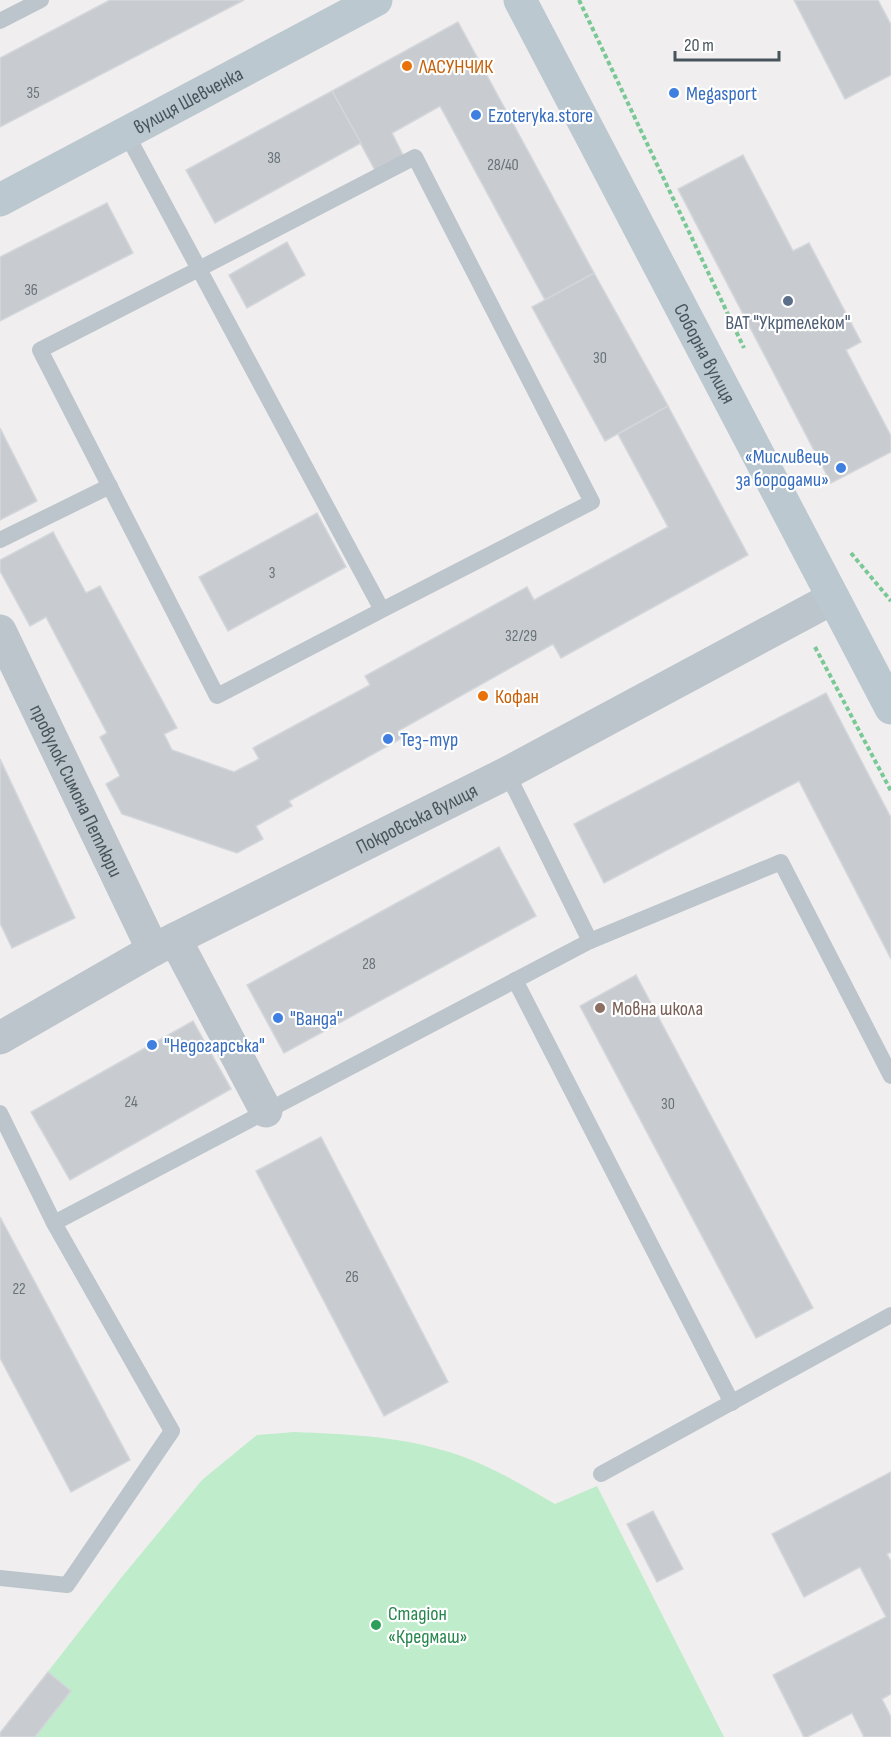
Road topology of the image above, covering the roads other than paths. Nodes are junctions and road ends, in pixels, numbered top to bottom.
1 (41, 0) edge
2 (376, 0) edge
3 (520, 0) edge
4 (0, 21) edge
5 (126, 133) junction
6 (0, 201) edge
7 (199, 269) junction
8 (110, 486) junction
9 (0, 540) edge
10 (833, 597) junction
11 (382, 610) junction
12 (0, 631) edge
13 (891, 708) edge
14 (507, 773) junction
15 (590, 941) junction
16 (164, 945) junction
17 (515, 980) junction
18 (1, 1034) edge
19 (891, 1076) edge
20 (266, 1111) junction
21 (0, 1113) edge
22 (54, 1223) junction
23 (891, 1315) edge
24 (732, 1402) junction
25 (601, 1474) dead end
26 (0, 1578) edge

1 - 4 lane
2 - 5 street, вулиця Шевченка
3 - 10 street, Соборна вулиця
5 - 6 street, вулиця Шевченка
5 - 7 lane
7 - 8 lane
7 - 11 lane
7 - 11 lane
8 - 9 lane
8 - 11 lane
10 - 13 street, Соборна вулиця
10 - 14 street, Покровська вулиця
12 - 16 street, провулок Симона Петлюри
14 - 15 lane
14 - 16 street, Покровська вулиця
15 - 17 lane
15 - 19 lane
16 - 18 street, Покровська вулиця
16 - 20 street, провулок Симона Петлюри
17 - 20 lane
17 - 24 lane
20 - 22 lane
21 - 22 lane
22 - 26 lane
23 - 24 lane
24 - 25 lane

